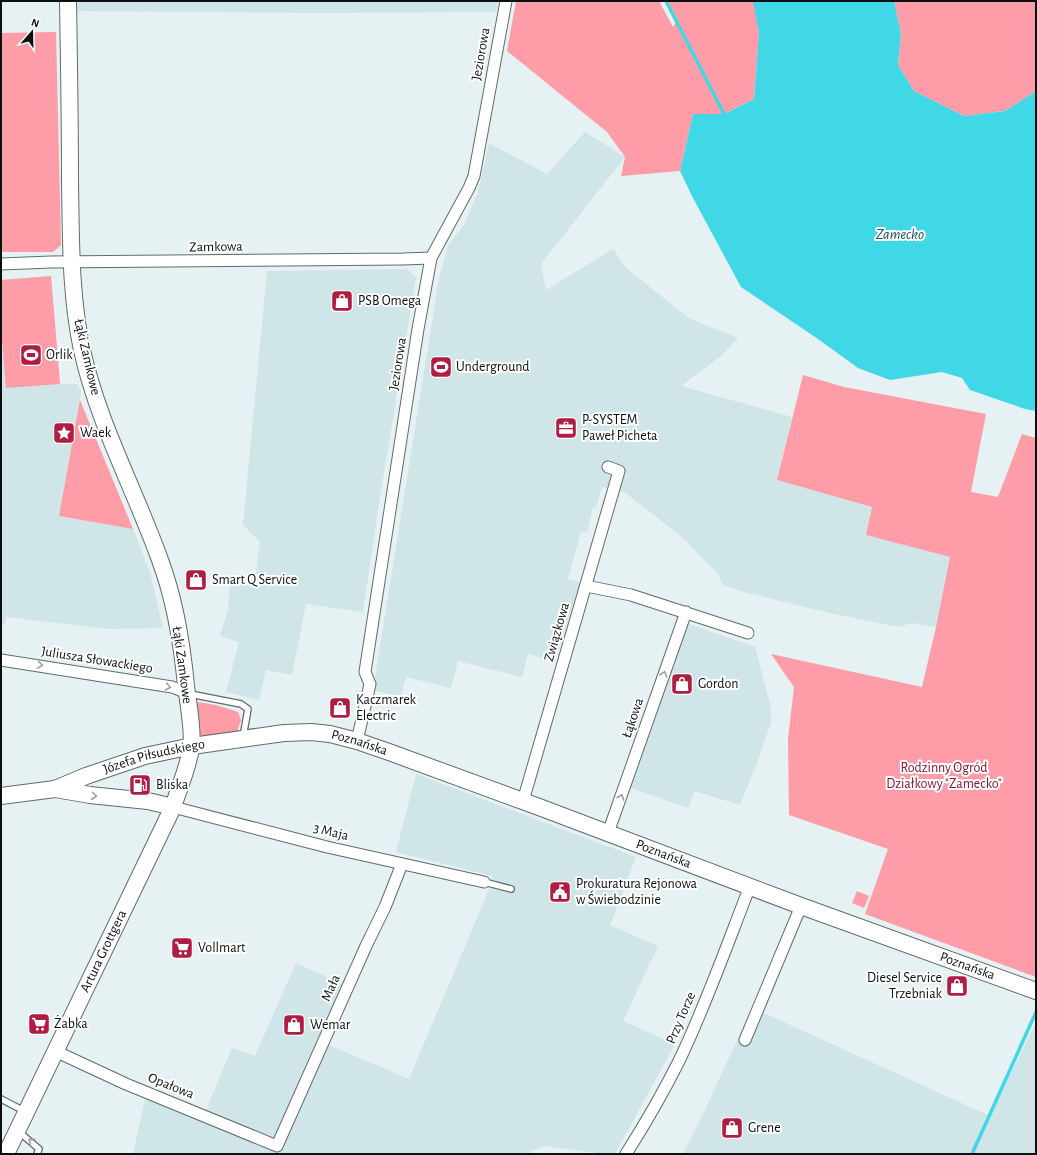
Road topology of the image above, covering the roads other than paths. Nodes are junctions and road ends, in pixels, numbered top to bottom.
1 (68, 1) edge
2 (506, 1) edge
3 (431, 258) junction
4 (71, 262) junction
5 (1, 264) edge
6 (613, 469) dead end
7 (586, 586) junction
8 (686, 612) junction
9 (748, 633) dead end
10 (1, 660) edge
11 (187, 693) junction
12 (311, 732) joint
13 (242, 739) junction
14 (357, 741) junction
15 (192, 746) junction
16 (56, 789) junction
17 (1, 796) edge
18 (523, 801) junction
19 (173, 807) junction
20 (608, 833) junction
21 (402, 864) junction
22 (484, 882) joint
23 (750, 886) junction
24 (511, 889) dead end
25 (801, 906) junction
26 (1036, 991) edge
27 (745, 1040) dead end
28 (55, 1051) junction
29 (1, 1099) edge
30 (26, 1112) junction
31 (18, 1130) junction
32 (277, 1146) joint
33 (6, 1154) edge
34 (37, 1154) edge
35 (626, 1154) edge

1 - 4 street, Łąki Zamkowe
2 - 3 street, Jeziorowa
3 - 4 street, Zamkowa
3 - 14 street, Jeziorowa
4 - 5 street, Zamkowa
4 - 11 street, Łąki Zamkowe
6 - 7 street, Związkowa
7 - 8 street
7 - 18 street, Związkowa
8 - 9 street
20 -> 8 street, Łąkowa
10 -> 11 street, Juliusza Słowackiego
11 - 13 lane
11 - 15 street, Łąki Zamkowe
12 - 13 street, Józefa Piłsudskiego
12 - 14 street, Poznańska
13 - 15 street, Józefa Piłsudskiego
14 - 18 street, Poznańska
15 - 16 street, Józefa Piłsudskiego
15 - 19 street, Artura Grottgera
16 - 17 street, Józefa Piłsudskiego
16 -> 19 street
18 - 20 street, Poznańska
19 - 21 street, 3 Maja
19 - 28 street, Artura Grottgera
20 - 23 street, Poznańska
21 - 22 street, 3 Maja
21 - 32 street, Mała
22 - 24 lane
23 - 25 street, Poznańska
23 - 35 street, Przy Torze
25 - 26 street, Poznańska
25 - 27 street
28 - 30 street, Artura Grottgera
28 - 32 street, Opałowa
29 - 30 lane
30 - 31 street, Artura Grottgera
31 - 33 street, Artura Grottgera
34 -> 31 lane

